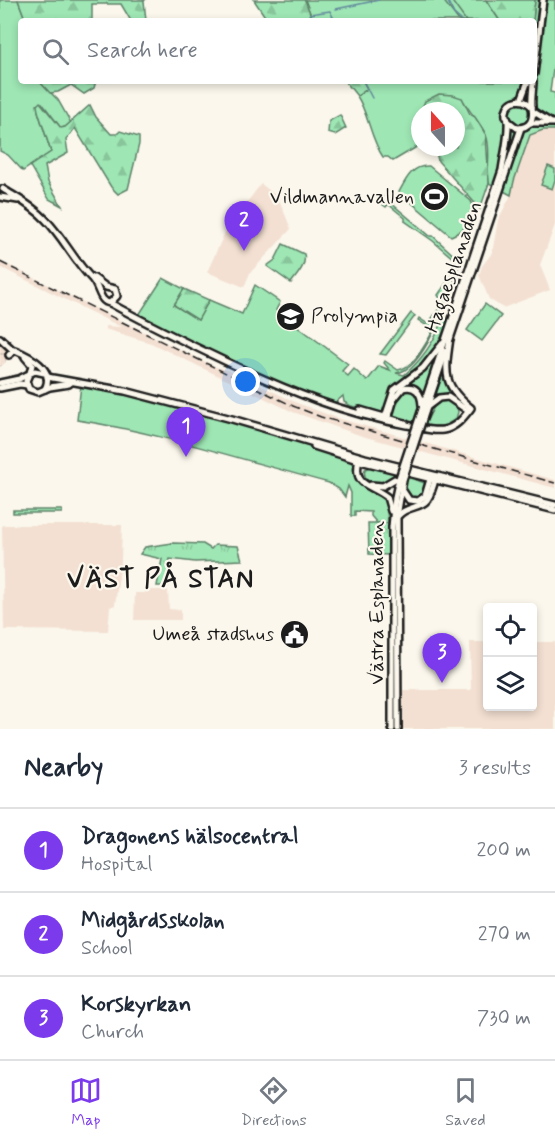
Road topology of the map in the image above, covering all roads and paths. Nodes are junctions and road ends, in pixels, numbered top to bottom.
1 (543, 0) edge
2 (537, 45) edge
3 (527, 84) edge
4 (533, 84) edge
5 (521, 100) junction
6 (533, 110) junction
7 (508, 121) junction
8 (553, 122) edge
9 (531, 123) junction
10 (521, 128) junction
11 (1, 186) edge
12 (0, 196) edge
13 (22, 201) junction
14 (85, 272) junction
15 (106, 287) junction
16 (101, 292) junction
17 (117, 296) junction
18 (110, 303) junction
19 (137, 318) junction
20 (0, 338) edge
21 (448, 338) junction
22 (11, 353) junction
23 (35, 359) junction
24 (30, 374) junction
25 (45, 375) junction
26 (0, 383) edge
27 (27, 385) junction
28 (95, 385) junction
29 (0, 388) edge
30 (45, 389) junction
31 (458, 403) junction
32 (424, 407) junction
33 (392, 408) junction
34 (470, 410) junction
35 (387, 419) junction
36 (399, 420) junction
37 (460, 421) junction
38 (408, 425) junction
39 (362, 459) junction
40 (433, 477) junction
41 (400, 478) junction
42 (401, 487) junction
43 (555, 508) edge
44 (395, 518) junction
45 (392, 729) edge
46 (398, 729) edge

1 - 2 main road
3 - 5 main road
4 - 6 main road
5 - 6 main road
5 - 7 main road
6 - 8 main road
6 - 9 main road
7 - 10 main road
7 - 21 main road, Hagaesplanaden
8 - 9 main road
9 - 10 main road
10 - 21 main road, Hagaesplanaden
11 - 12 main road
11 - 13 main road
12 - 13 main road
13 - 14 main road
14 - 15 main road
14 - 16 main road
15 - 16 main road
15 - 17 main road
16 - 18 main road
17 - 18 main road
17 - 19 main road
18 - 19 main road
19 - 35 main road
20 - 22 main road
20 - 23 main road
21 - 32 main road, Hagaesplanaden
21 - 34 main road
21 - 35 main road
22 - 23 main road
22 - 24 main road
23 - 25 main road
24 - 25 main road
24 - 26 main road
24 - 27 main road
25 - 28 main road
25 - 30 main road
27 - 29 main road
27 - 30 main road
28 - 30 main road
28 - 39 main road
31 - 32 main road
31 - 34 main road
31 - 37 main road
32 - 33 main road
32 - 41 main road, Hagaesplanaden, bridge
33 - 35 main road
33 - 36 main road
34 - 37 main road
35 - 36 main road
35 - 38 main road
36 - 38 main road
37 - 38 main road
39 - 40 main road
39 - 41 main road
39 - 44 main road
40 - 42 main road
40 - 43 main road
40 - 44 main road
41 - 42 main road, Västra Esplanaden
41 - 44 main road, Västra Esplanaden
42 - 44 main road, Västra Esplanaden
44 - 45 main road, Västra Esplanaden
44 - 46 main road, Västra Esplanaden

